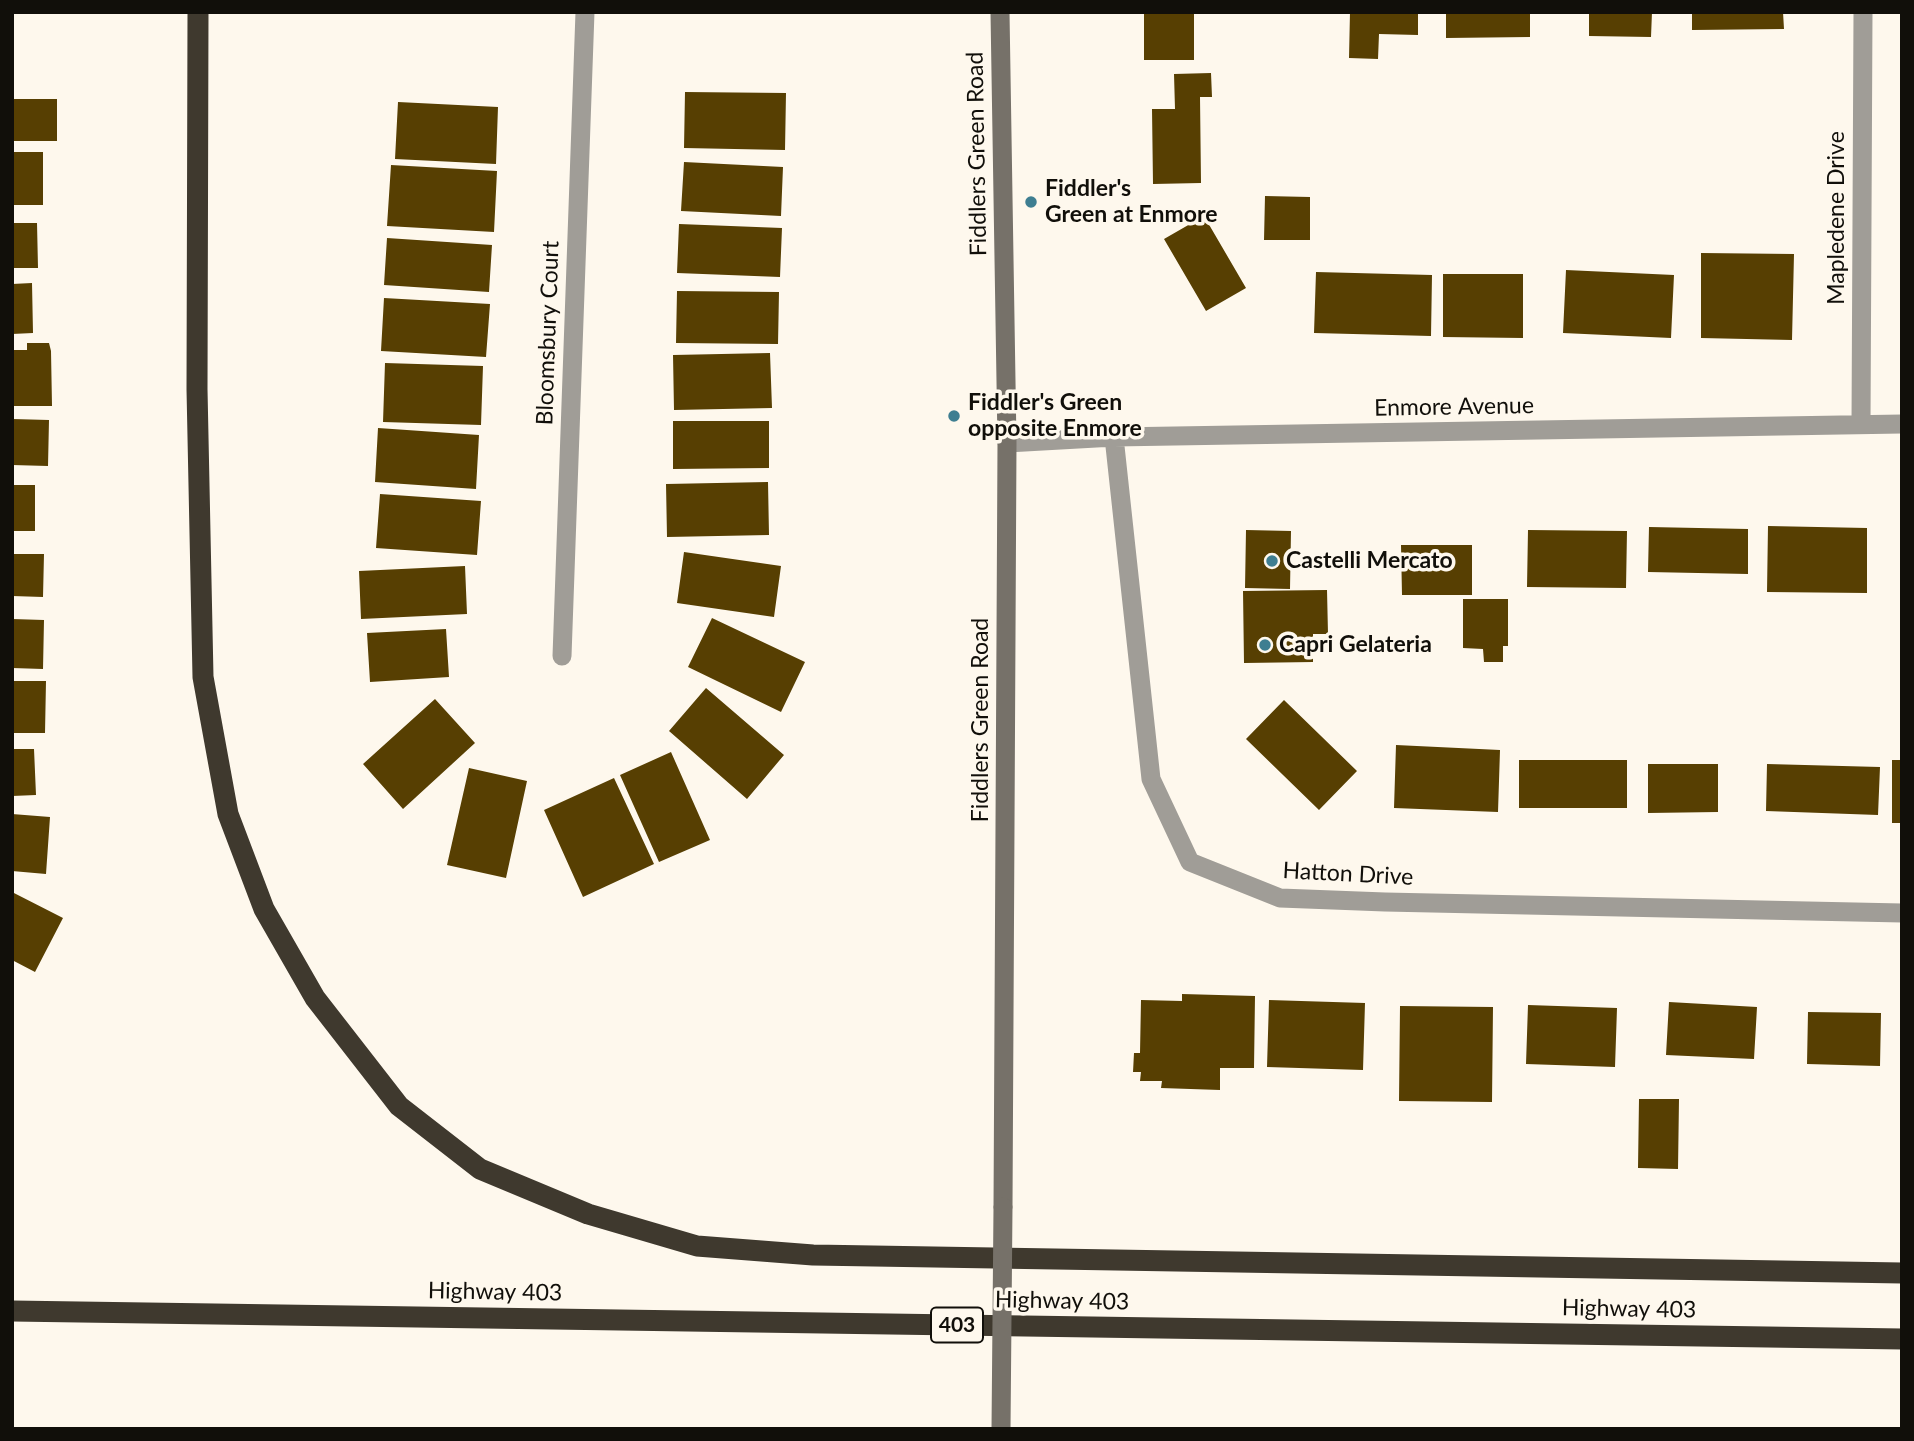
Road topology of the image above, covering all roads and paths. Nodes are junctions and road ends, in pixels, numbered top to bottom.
1 (198, 12) edge
2 (585, 12) edge
3 (1000, 12) edge
4 (1863, 12) edge
5 (1861, 424) junction
6 (1902, 424) edge
7 (1114, 437) junction
8 (1006, 443) junction
9 (562, 656) dead end
10 (1902, 913) edge
11 (1902, 1273) edge
12 (12, 1311) edge
13 (1902, 1339) edge
14 (1001, 1429) edge

1 - 11 highway
2 - 9 street, Bloomsbury Court
3 - 8 main road, Fiddlers Green Road
4 - 5 street, Mapledene Drive
5 - 6 street, Enmore Avenue
5 - 7 street, Enmore Avenue
7 - 8 street, Enmore Avenue
7 - 10 street, Hatton Drive
8 - 14 main road, Fiddlers Green Road, bridge
12 - 13 highway, Highway 403 / 403

